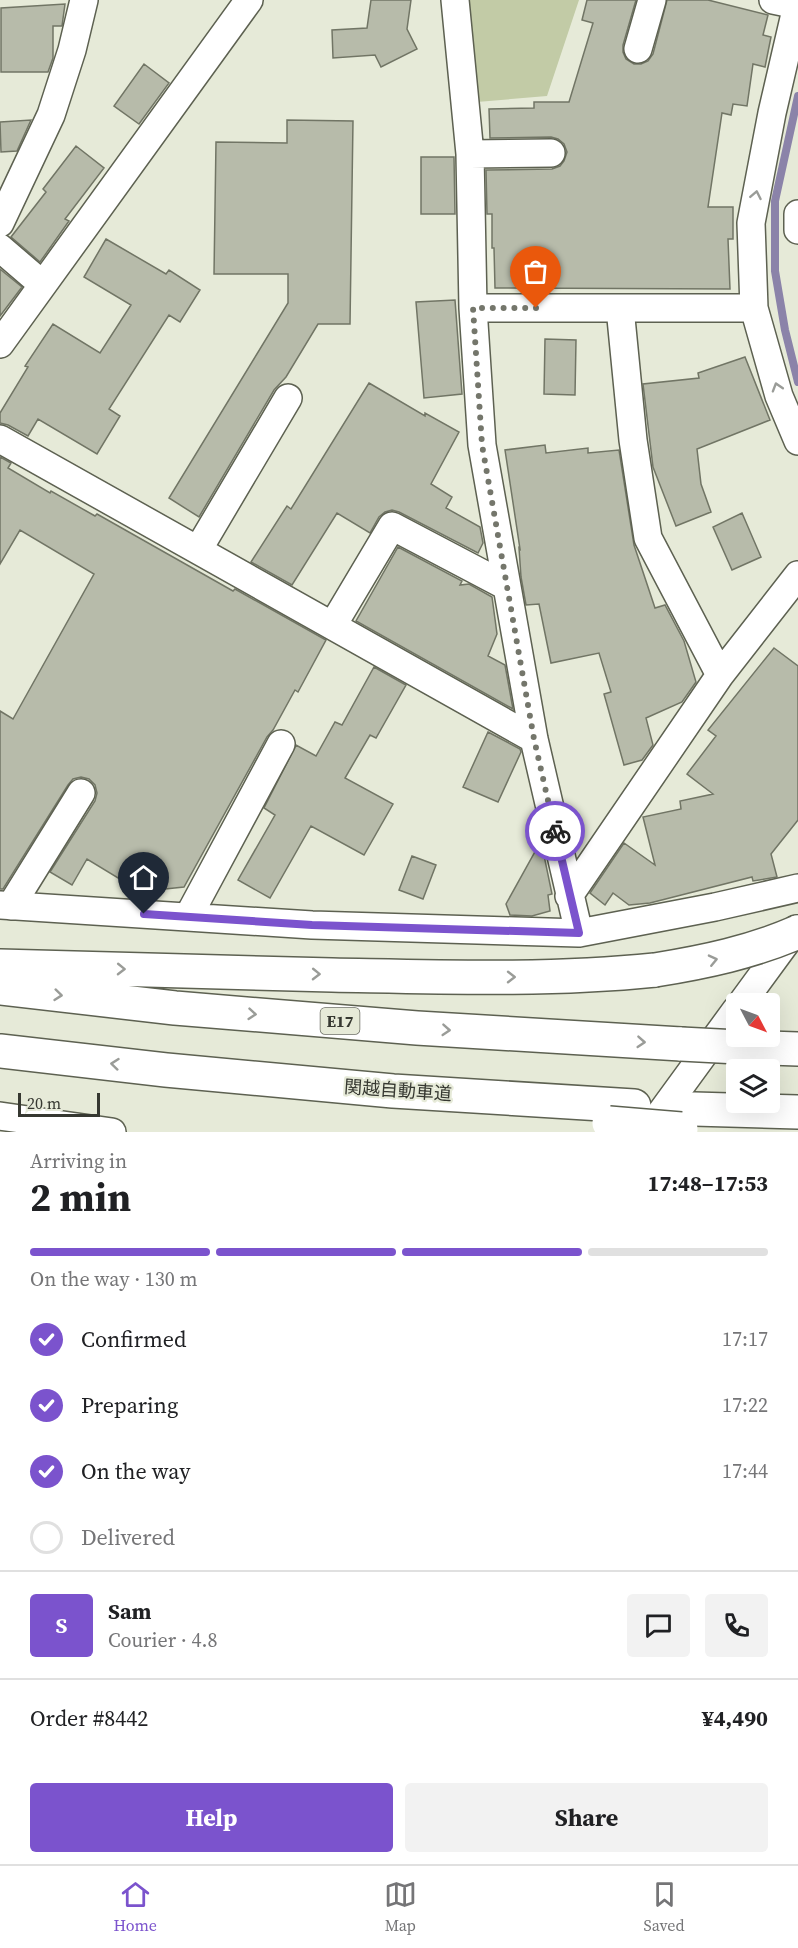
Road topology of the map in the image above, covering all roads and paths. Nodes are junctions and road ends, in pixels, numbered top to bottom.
1 (84, 0) edge
2 (249, 0) edge
3 (455, 0) edge
4 (652, 0) edge
5 (789, 2) edge
6 (638, 49) dead end
7 (551, 153) dead end
8 (470, 154) junction
9 (798, 214) edge
10 (0, 223) edge
11 (798, 230) edge
12 (0, 248) edge
13 (42, 284) junction
14 (473, 308) junction
15 (620, 308) junction
16 (754, 308) junction
17 (0, 344) edge
18 (288, 398) dead end
19 (0, 439) edge
20 (798, 441) edge
21 (198, 550) junction
22 (798, 575) edge
23 (506, 586) junction
24 (333, 625) junction
25 (720, 675) junction
26 (534, 739) junction
27 (281, 744) dead end
28 (81, 793) dead end
29 (798, 888) edge
30 (569, 896) junction
31 (6, 906) edge
32 (188, 917) junction
33 (798, 926) edge
34 (798, 932) edge
35 (579, 933) junction
36 (0, 966) edge
37 (0, 988) edge
38 (749, 993) edge
39 (726, 1020) edge
40 (798, 1049) edge
41 (0, 1051) edge
42 (798, 1112) edge
43 (0, 1116) edge
44 (687, 1119) junction
45 (630, 1120) edge
46 (95, 1130) edge
47 (730, 1132) edge

1 - 10 street
2 - 13 street
3 - 8 street
4 - 6 street
16 -> 5 street
7 - 8 street
8 - 14 street
9 - 11 street
12 - 13 street
13 - 17 street
14 - 15 street
14 - 23 street
15 - 16 street
15 - 25 street
20 -> 16 street
18 - 21 street
19 - 21 street
21 - 24 street
22 - 25 street
23 - 24 street
23 - 26 street
24 - 26 street
25 - 30 street
26 - 30 street
27 - 32 street
28 - 31 street
29 - 35 street
30 - 35 street
31 - 32 street
32 - 35 street
33 - 38 street
36 -> 34 highway, bridge
37 -> 40 highway, E17, bridge
39 - 45 street
45 -> 41 highway, 関越自動車道
42 - 44 highway, 関越自動車道
43 - 46 street
44 - 45 highway, 関越自動車道
44 - 47 highway

